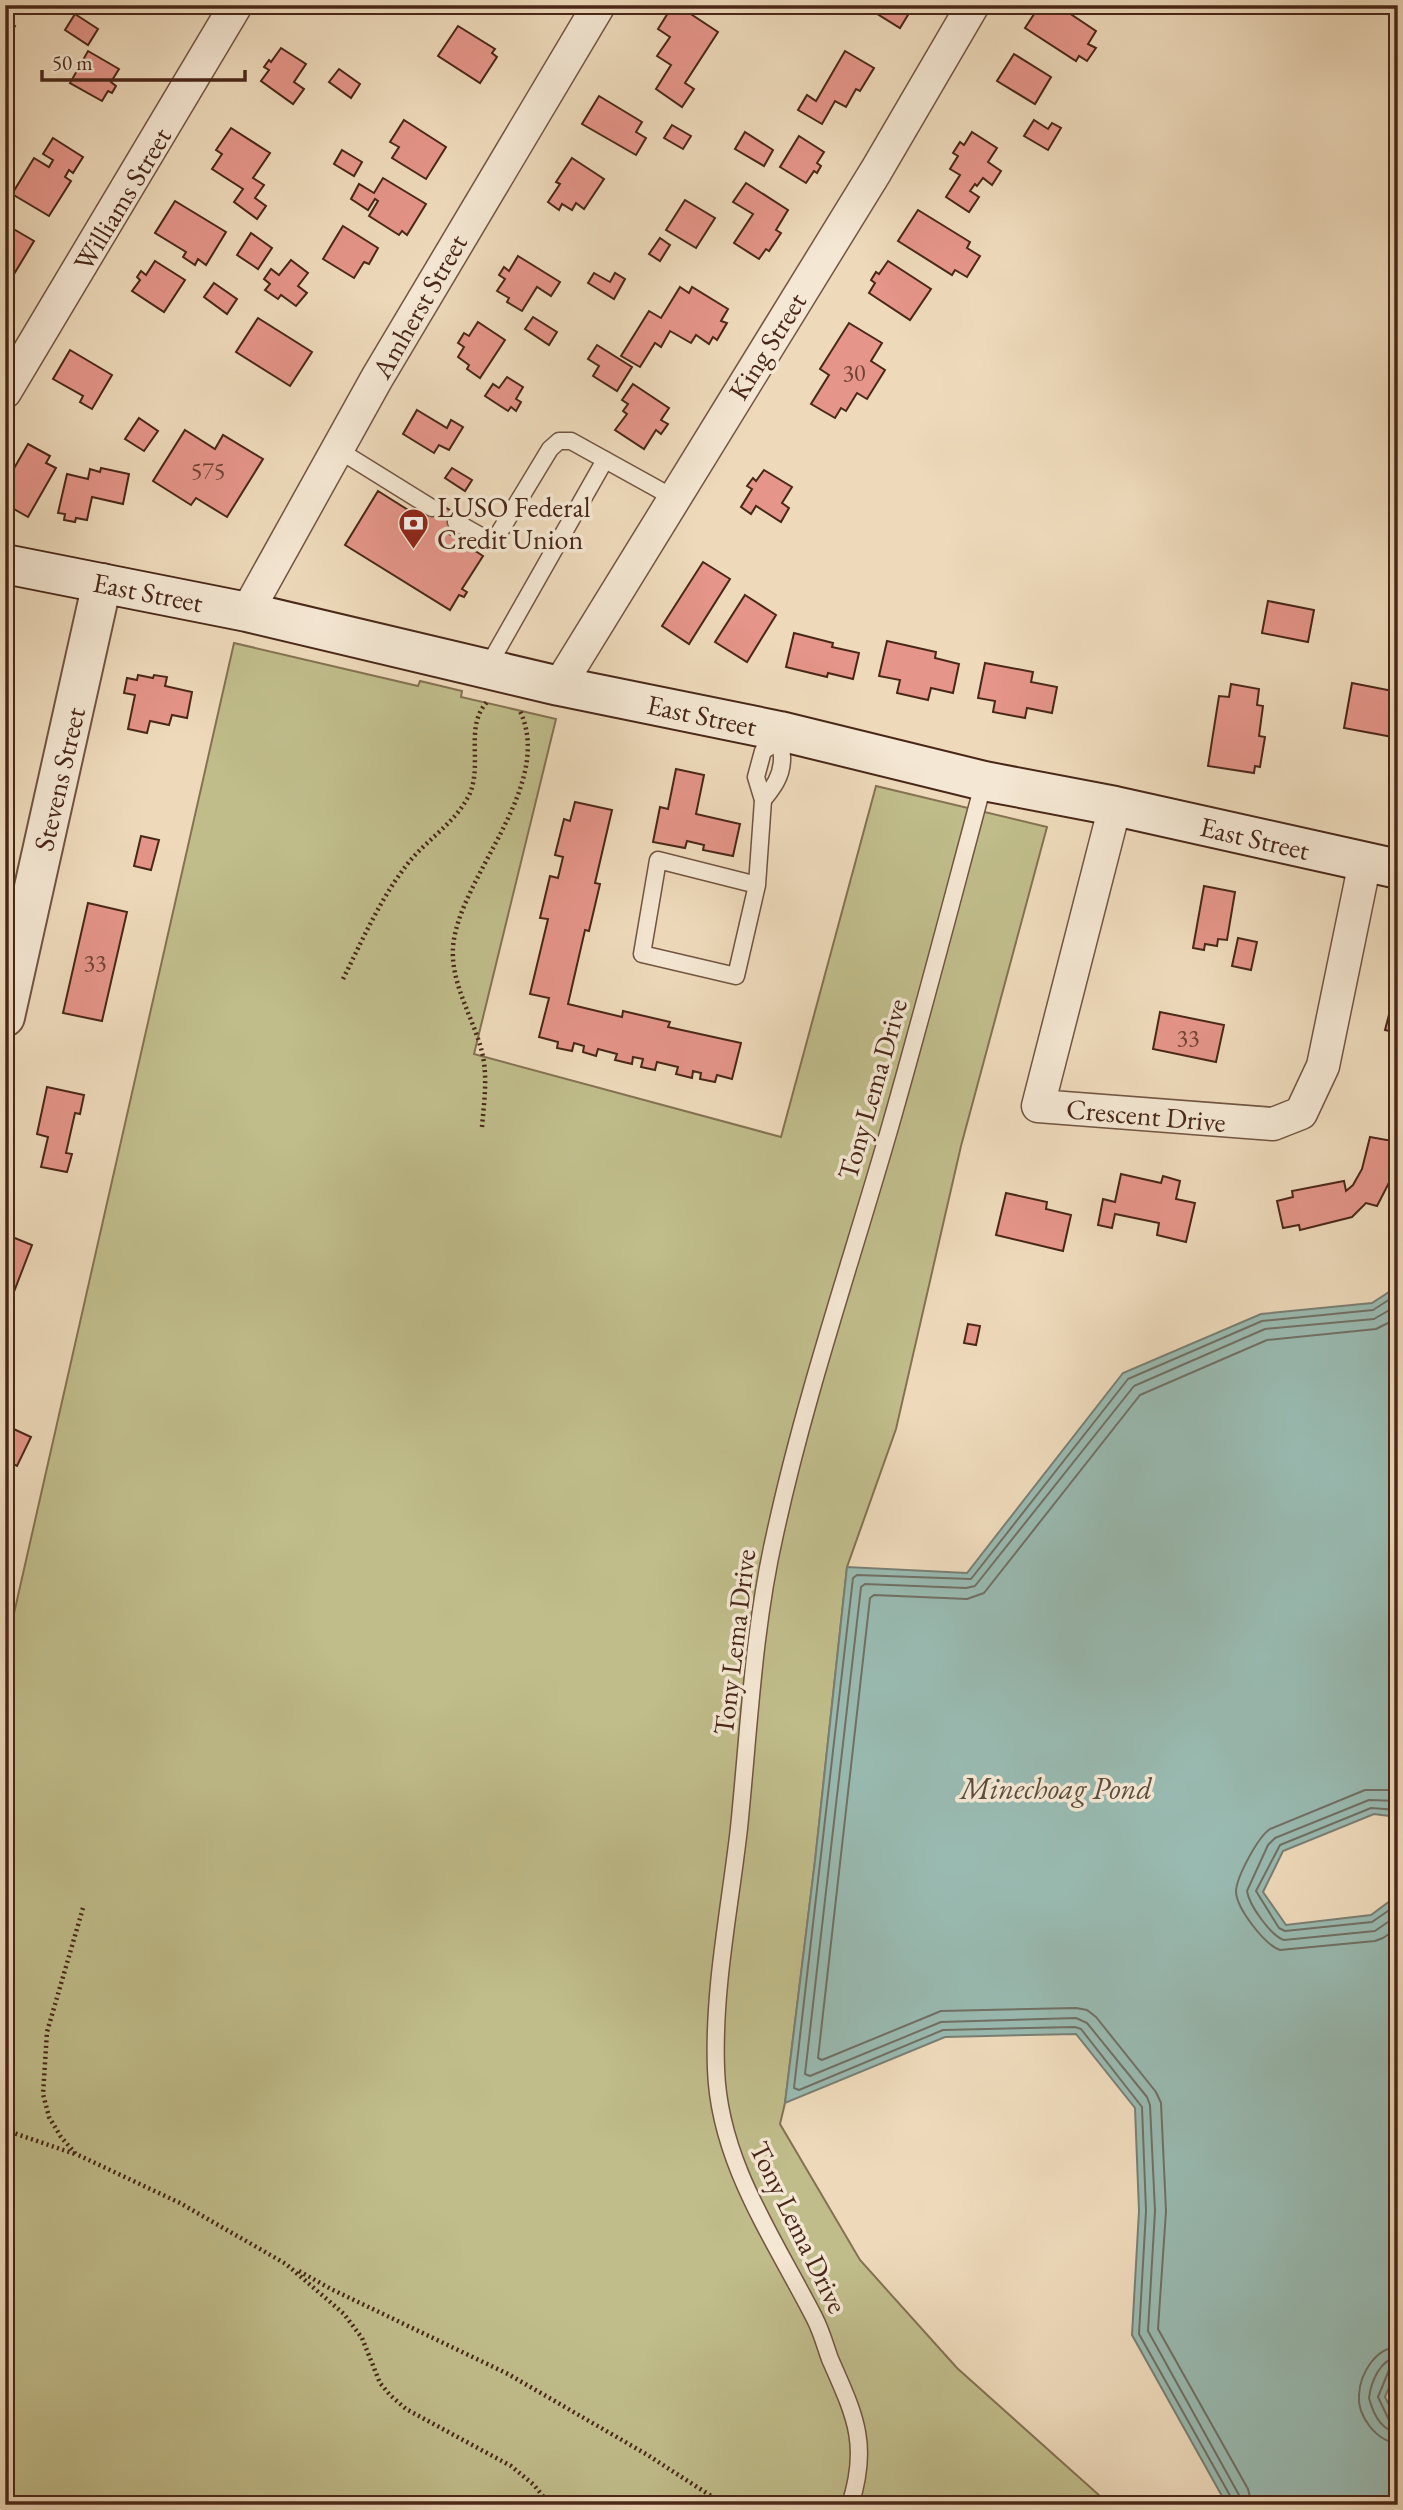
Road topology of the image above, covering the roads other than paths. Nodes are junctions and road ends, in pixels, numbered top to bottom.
1 (236, 5) edge
2 (599, 5) edge
3 (973, 5) edge
4 (5, 392) edge
5 (337, 449) junction
6 (605, 460) junction
7 (674, 498) junction
8 (432, 508) dead end
9 (456, 522) dead end
10 (5, 564) edge
11 (102, 583) junction
12 (247, 612) junction
13 (490, 682) junction
14 (559, 686) junction
15 (778, 736) junction
16 (984, 780) junction
17 (1115, 806) junction
18 (1382, 866) edge
19 (757, 885) junction
20 (5, 1017) edge
21 (850, 2505) edge

1 - 4 street, Williams Street
2 - 5 street, Amherst Street
3 - 7 street, King Street
5 - 8 lane
5 - 12 street, Amherst Street
6 - 7 lane
6 - 9 lane
6 - 13 lane
7 - 14 street, King Street
10 - 11 main road, East Street
11 - 12 main road, East Street
11 - 20 main road, Stevens Street
12 - 13 main road, East Street
13 - 14 main road, East Street
14 - 15 main road, East Street
15 - 16 main road, East Street
15 - 19 lane
16 - 17 main road, East Street
16 - 21 lane, Tony Lema Drive
17 - 18 main road, East Street
17 - 18 street, Crescent Drive
19 - 19 lane

